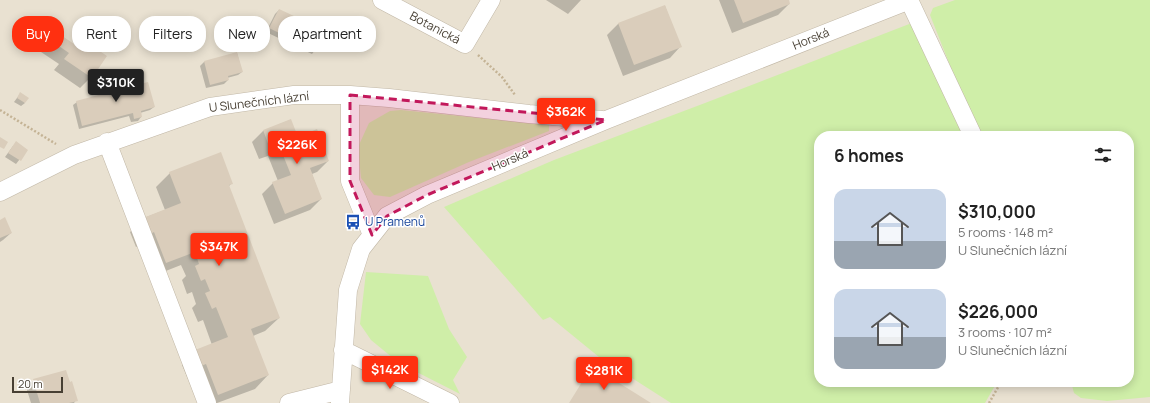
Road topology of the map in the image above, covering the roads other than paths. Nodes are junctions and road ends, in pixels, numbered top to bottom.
1 (382, 0) edge
2 (491, 0) edge
3 (909, 0) edge
4 (350, 95) junction
5 (606, 120) junction
6 (971, 131) edge
7 (107, 142) junction
8 (0, 192) edge
9 (372, 235) junction
10 (343, 350) junction
11 (341, 396) edge
12 (207, 403) edge
13 (289, 403) edge
14 (450, 403) edge

1 - 2 street, Botanická
3 - 5 street, Horská
3 - 6 street
4 - 5 street, U Slunečních lázní
4 - 7 street, U Slunečních lázní
4 - 9 street
5 - 9 street, Horská
7 - 8 street, U Slunečních lázní
7 - 12 street
9 - 10 street, Horská
10 - 11 street, Horská
10 - 14 street
11 - 13 street

